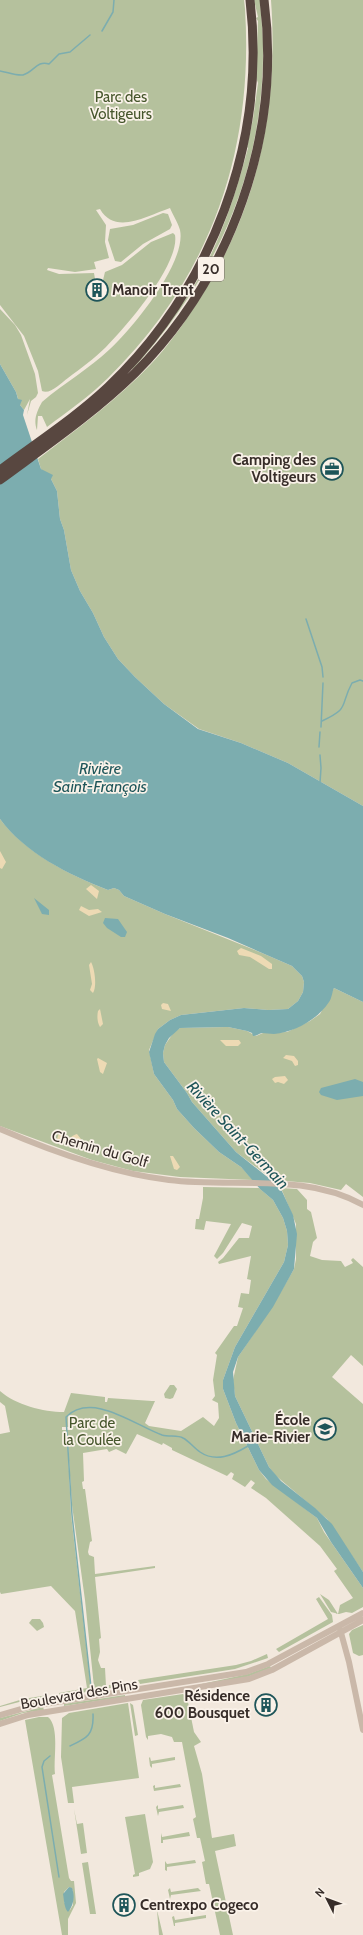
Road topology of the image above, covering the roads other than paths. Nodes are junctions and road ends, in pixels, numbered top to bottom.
1 (250, 0) edge
2 (264, 0) edge
3 (43, 443) junction
4 (0, 470) edge
5 (0, 480) edge
6 (0, 1130) edge
7 (363, 1205) edge
8 (363, 1613) edge
9 (363, 1620) edge
10 (338, 1625) junction
11 (341, 1632) junction
12 (0, 1715) edge
13 (0, 1724) edge
14 (363, 1730) edge

1 - 3 highway, 20
2 - 3 highway, 20
3 - 4 highway, 20
3 - 5 highway, 20
6 - 7 street, Chemin du Golf
8 - 10 street, Boulevard des Pins
9 - 11 street, Boulevard des Pins
10 - 11 street
10 - 12 street, Boulevard des Pins
11 - 13 street, Boulevard des Pins
11 - 14 street

